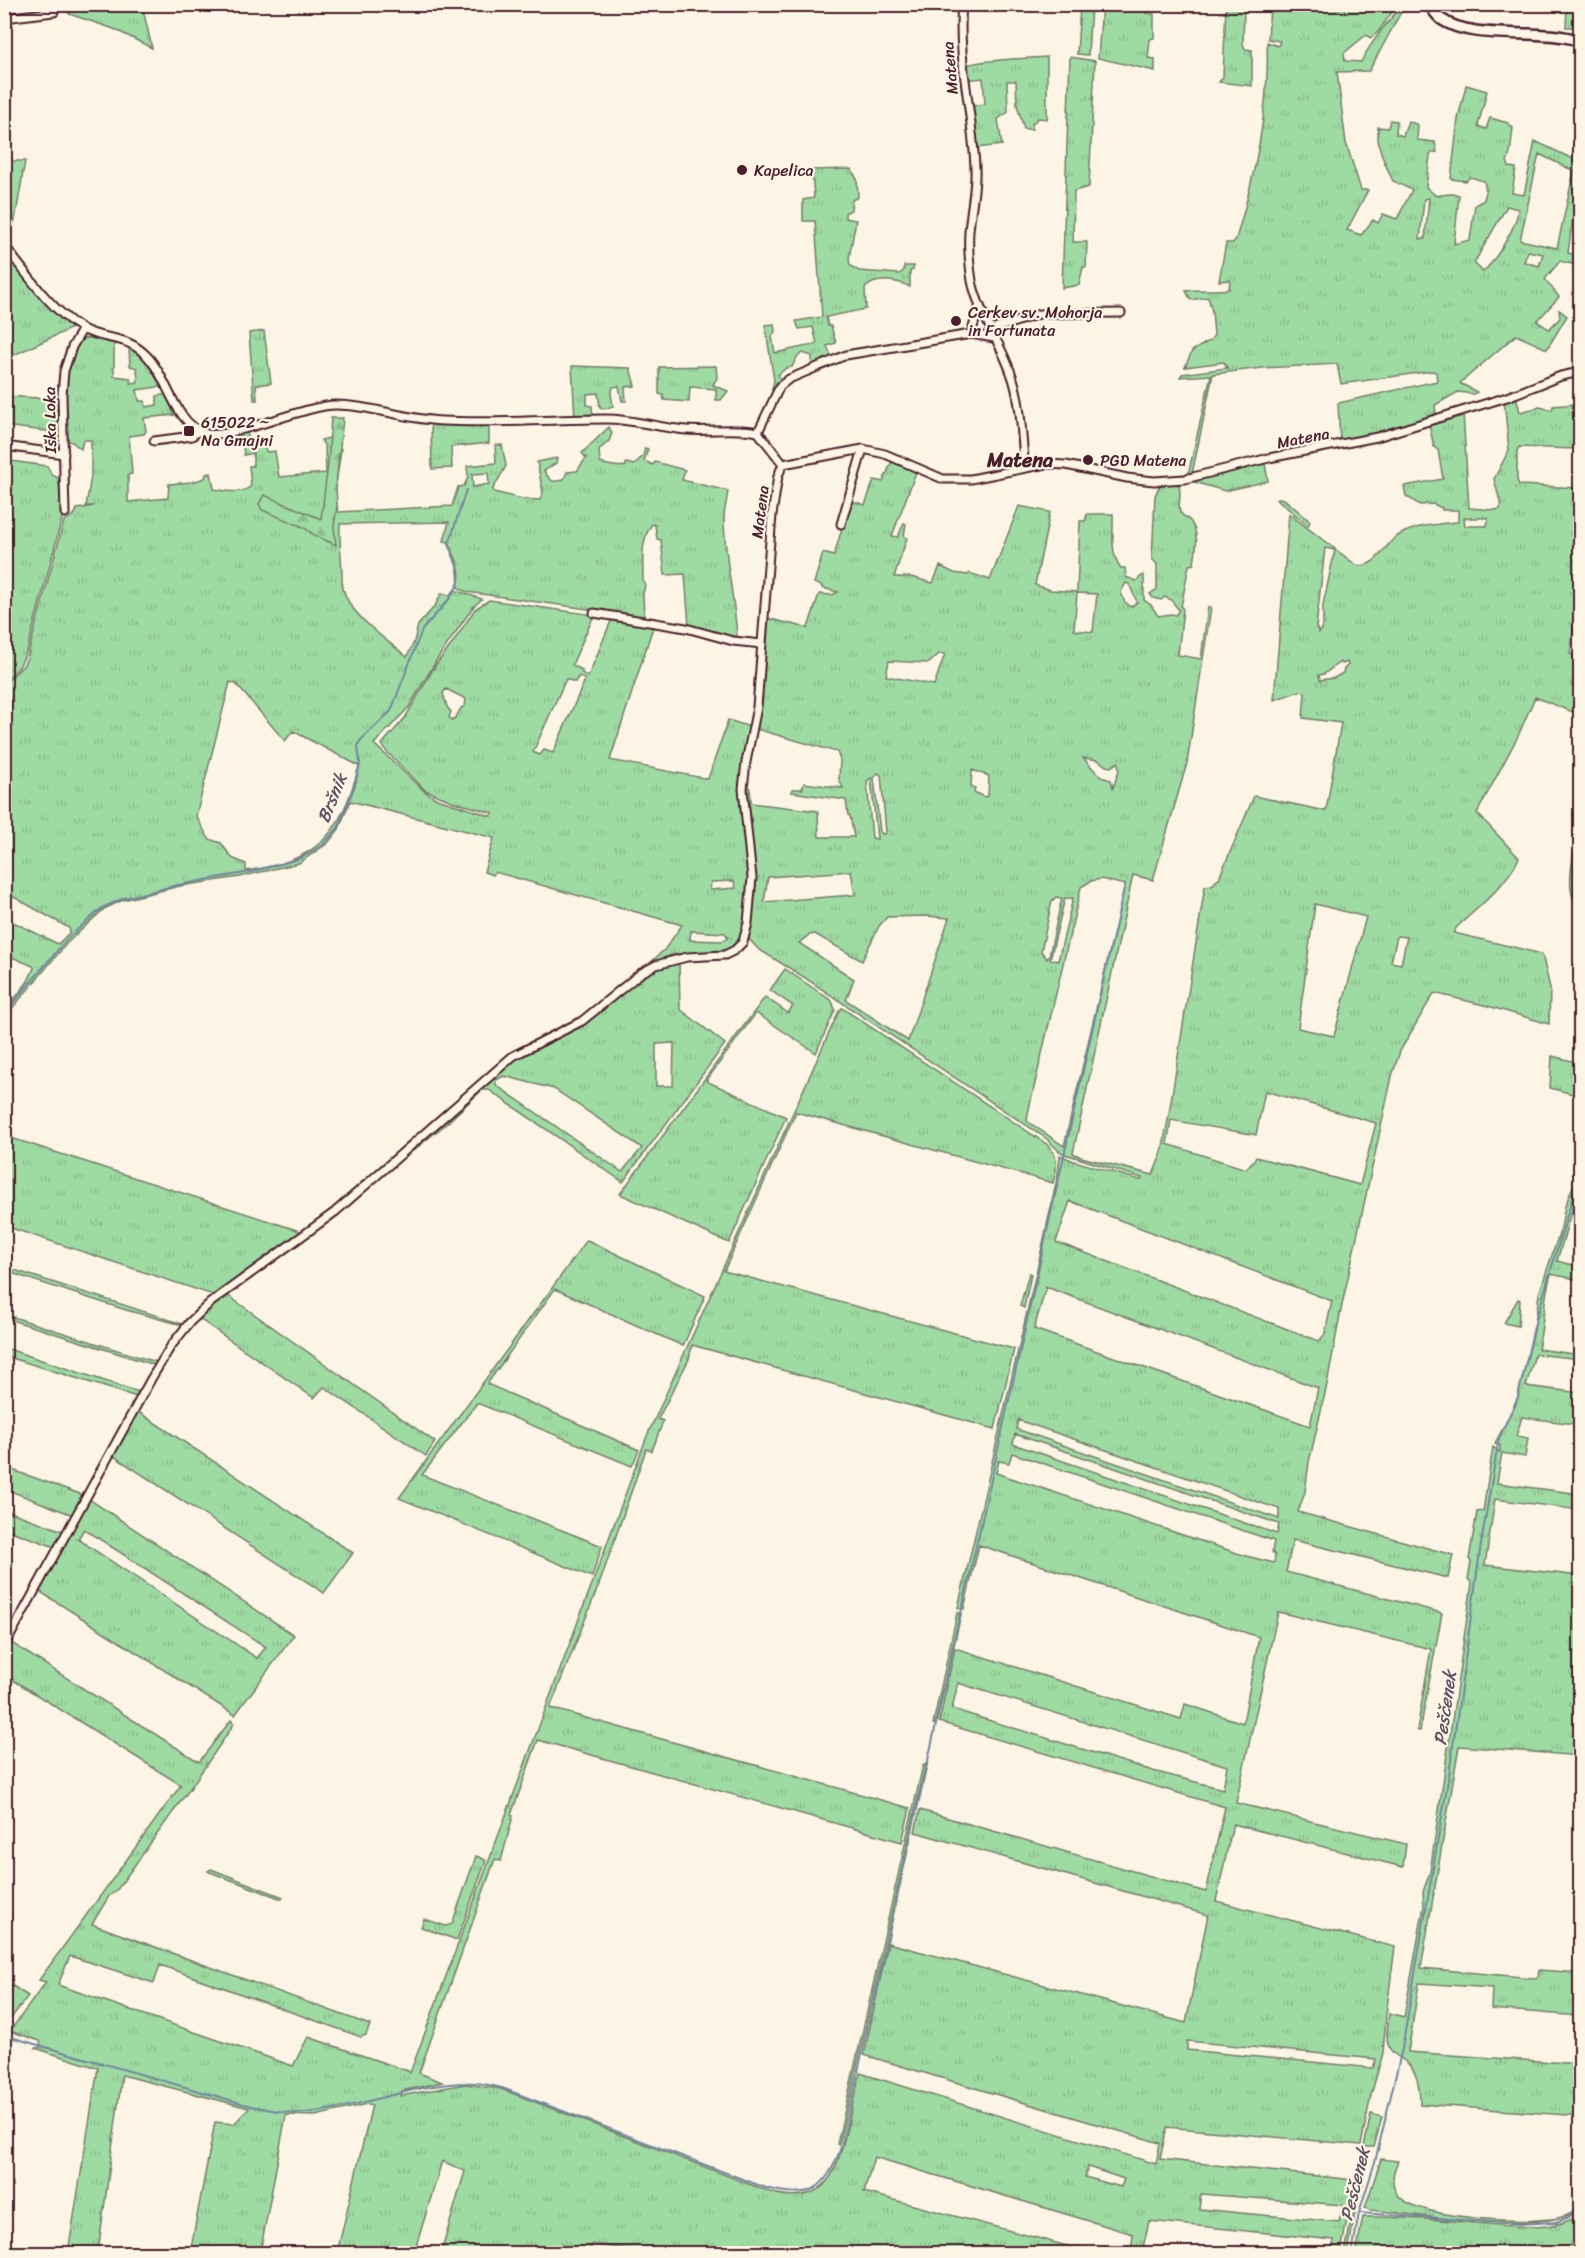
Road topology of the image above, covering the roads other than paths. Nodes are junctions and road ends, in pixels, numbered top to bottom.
1 (962, 4) edge
2 (1429, 4) edge
3 (54, 12) dead end
4 (4, 18) edge
5 (1581, 40) edge
6 (4, 245) edge
7 (980, 307) junction
8 (1121, 313) dead end
9 (82, 330) junction
10 (991, 330) junction
11 (970, 334) junction
12 (994, 338) junction
13 (1581, 372) edge
14 (199, 431) junction
15 (758, 432) junction
16 (154, 441) dead end
17 (4, 446) edge
18 (863, 449) junction
19 (64, 454) junction
20 (783, 464) junction
21 (1024, 467) junction
22 (65, 513) dead end
23 (842, 524) dead end
24 (594, 613) dead end
25 (762, 644) junction
26 (4, 1647) edge

1 - 7 street, Matena
2 - 5 street
3 - 4 street
6 - 9 street
7 - 10 street, Matena
7 - 11 street
8 - 10 street
9 - 14 street
9 - 19 street, Iška Loka
10 - 12 street, Matena
11 - 12 street
11 - 15 street
12 - 21 street, Matena
13 - 21 street, Matena
14 - 15 street
14 - 16 street
15 - 20 street
17 - 19 street
18 - 20 street, Matena
18 - 21 street, Matena
18 - 23 street
19 - 22 street, Iška Loka
20 - 25 street, Matena
24 - 25 street
25 - 26 street, Matena

